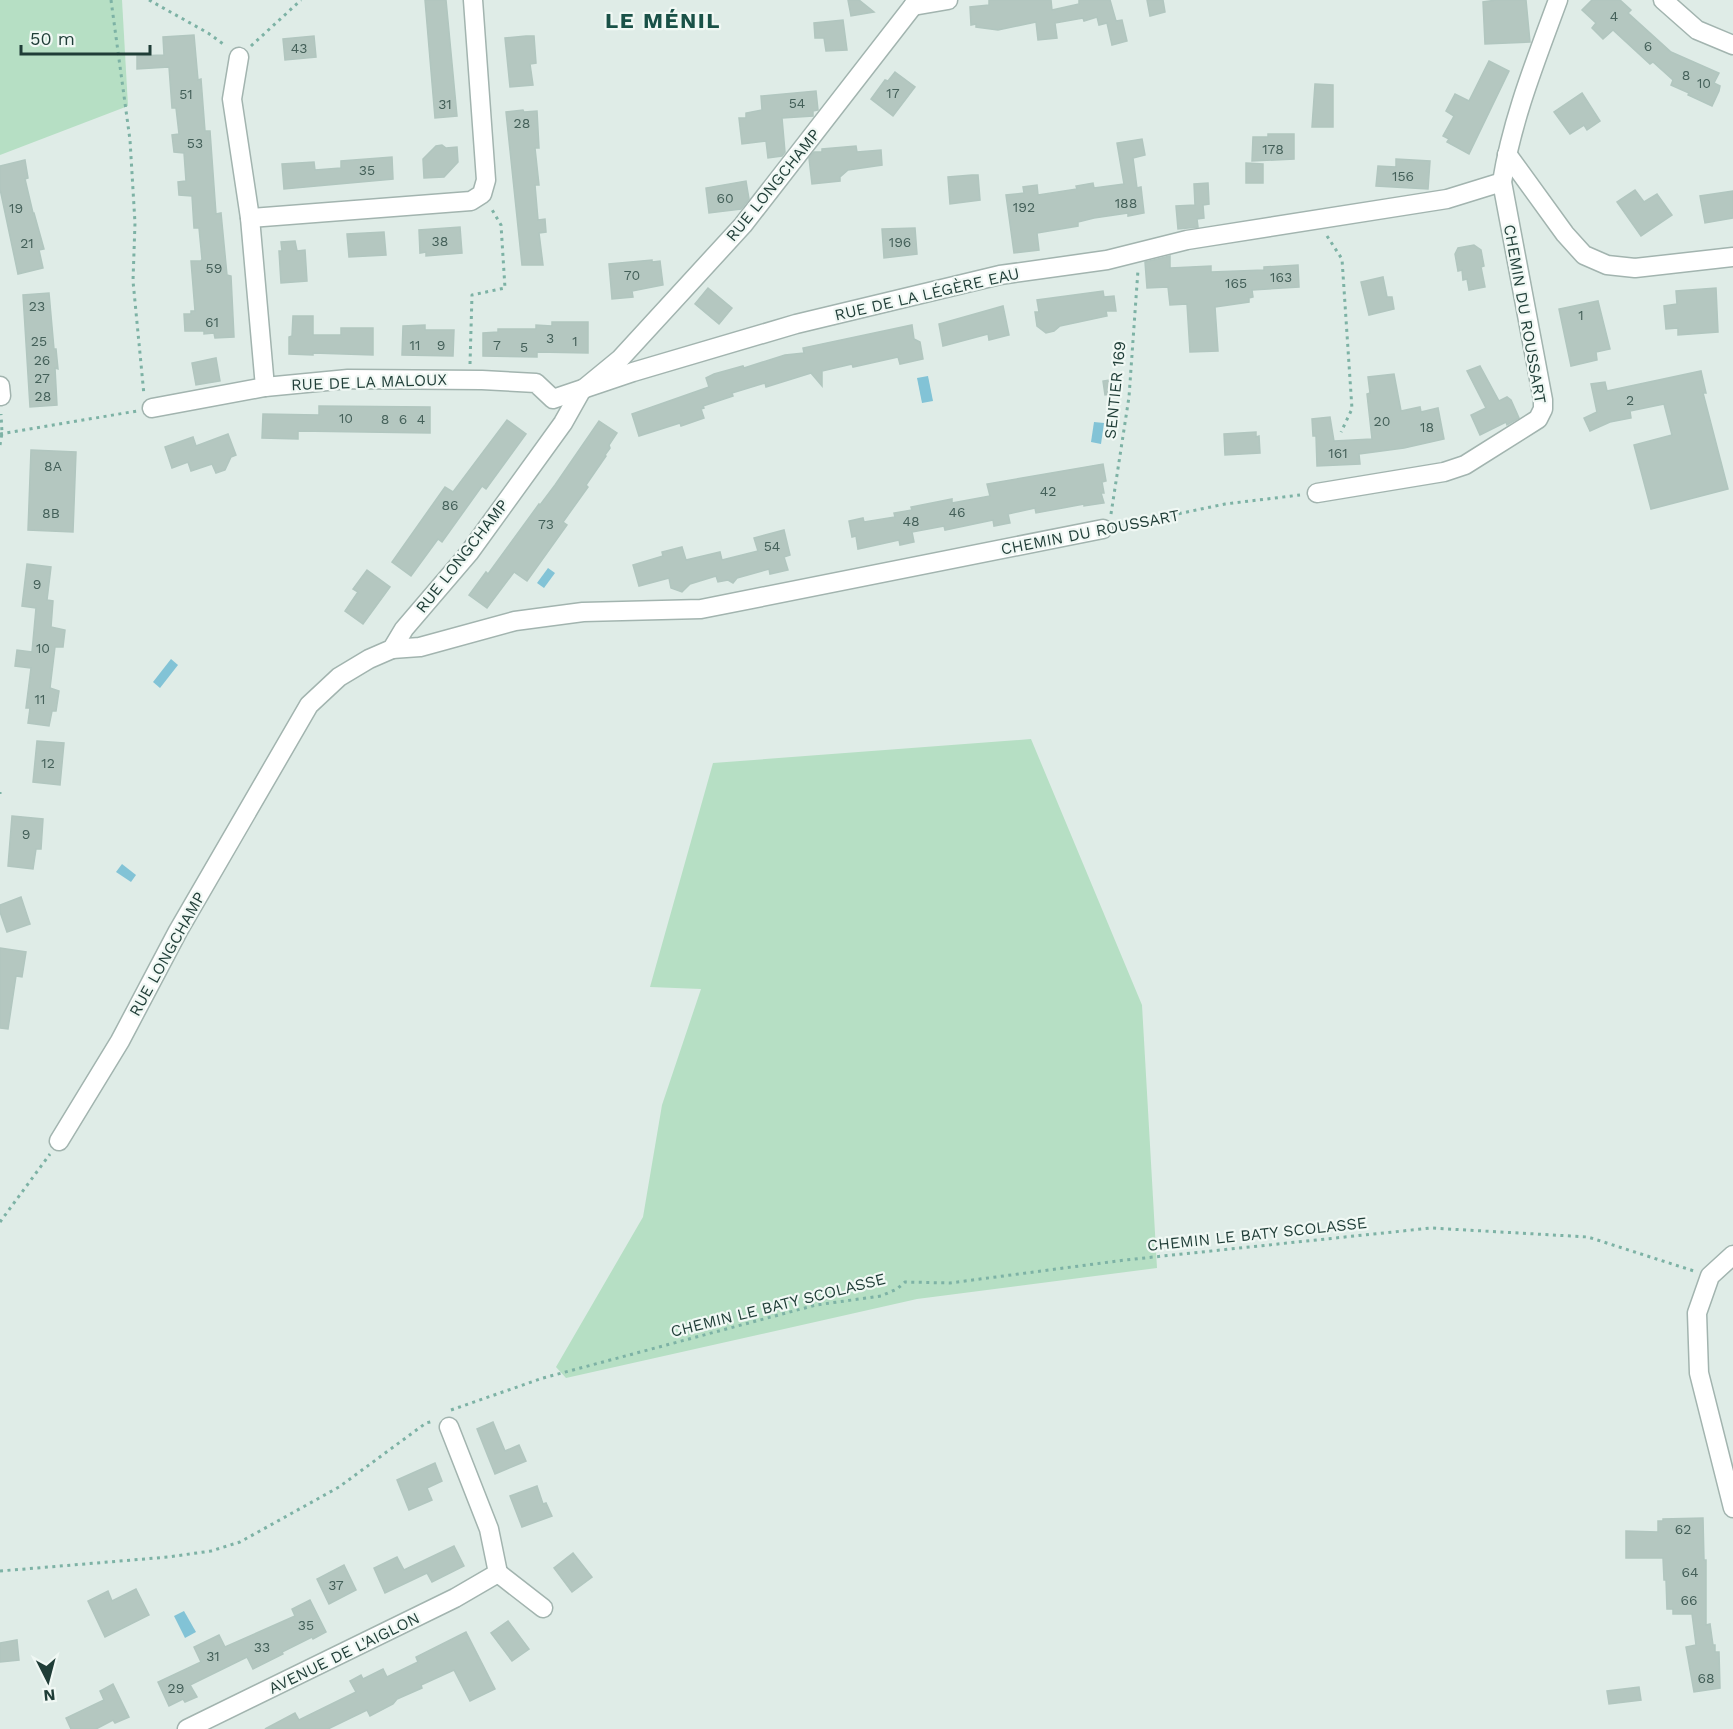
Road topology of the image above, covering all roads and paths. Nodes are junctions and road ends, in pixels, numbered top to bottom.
1 (111, 0) edge
2 (149, 0) edge
3 (301, 0) edge
4 (473, 0) edge
5 (948, 0) edge
6 (1558, 0) edge
7 (1663, 0) edge
8 (912, 3) edge
9 (1733, 45) edge
10 (239, 57) junction
11 (1507, 153) junction
12 (1502, 182) junction
13 (482, 194) junction
14 (250, 218) junction
15 (1321, 218) junction
16 (1140, 252) junction
17 (1733, 257) edge
18 (469, 380) junction
19 (0, 386) edge
20 (265, 387) junction
21 (581, 391) junction
22 (1, 396) edge
23 (152, 408) junction
24 (1341, 432) dead end
25 (1, 434) edge
26 (0, 444) edge
27 (1317, 493) joint
28 (1103, 529) junction
29 (392, 649) junction
30 (59, 1141) joint
31 (0, 1222) edge
32 (1733, 1255) edge
33 (1710, 1276) junction
34 (445, 1421) junction
35 (1733, 1508) edge
36 (0, 1570) edge
37 (498, 1573) junction
38 (543, 1608) dead end
39 (187, 1729) edge

1 - 23 path
2 - 10 path
3 - 10 path
4 - 13 street
5 - 8 street
6 - 11 street
7 - 9 street
8 - 21 street, RUE LONGCHAMP
10 - 14 street
11 - 12 street
11 - 17 street
12 - 15 street
12 - 27 street, CHEMIN DU ROUSSART
13 - 14 street
13 - 18 path
14 - 20 street
15 - 16 street, RUE DE LA LÉGÈRE EAU
15 - 24 path
16 - 21 street, RUE DE LA LÉGÈRE EAU
16 - 28 path, SENTIER 169
18 - 20 street, RUE DE LA MALOUX
18 - 21 street, RUE DE LA MALOUX
19 - 22 street
20 - 23 street, RUE DE LA MALOUX
21 - 29 street, RUE LONGCHAMP
22 - 25 path
23 - 25 path
25 - 26 path
27 - 28 path, CHEMIN DU ROUSSART
28 - 29 street, CHEMIN DU ROUSSART
29 - 30 street, RUE LONGCHAMP
30 - 31 path
32 - 33 street
33 - 34 path, CHEMIN LE BATY SCOLASSE
33 - 35 street
34 - 36 path, CHEMIN LE BATY SCOLASSE
34 - 37 street
37 - 38 street
37 - 39 street, AVENUE DE L'AIGLON

